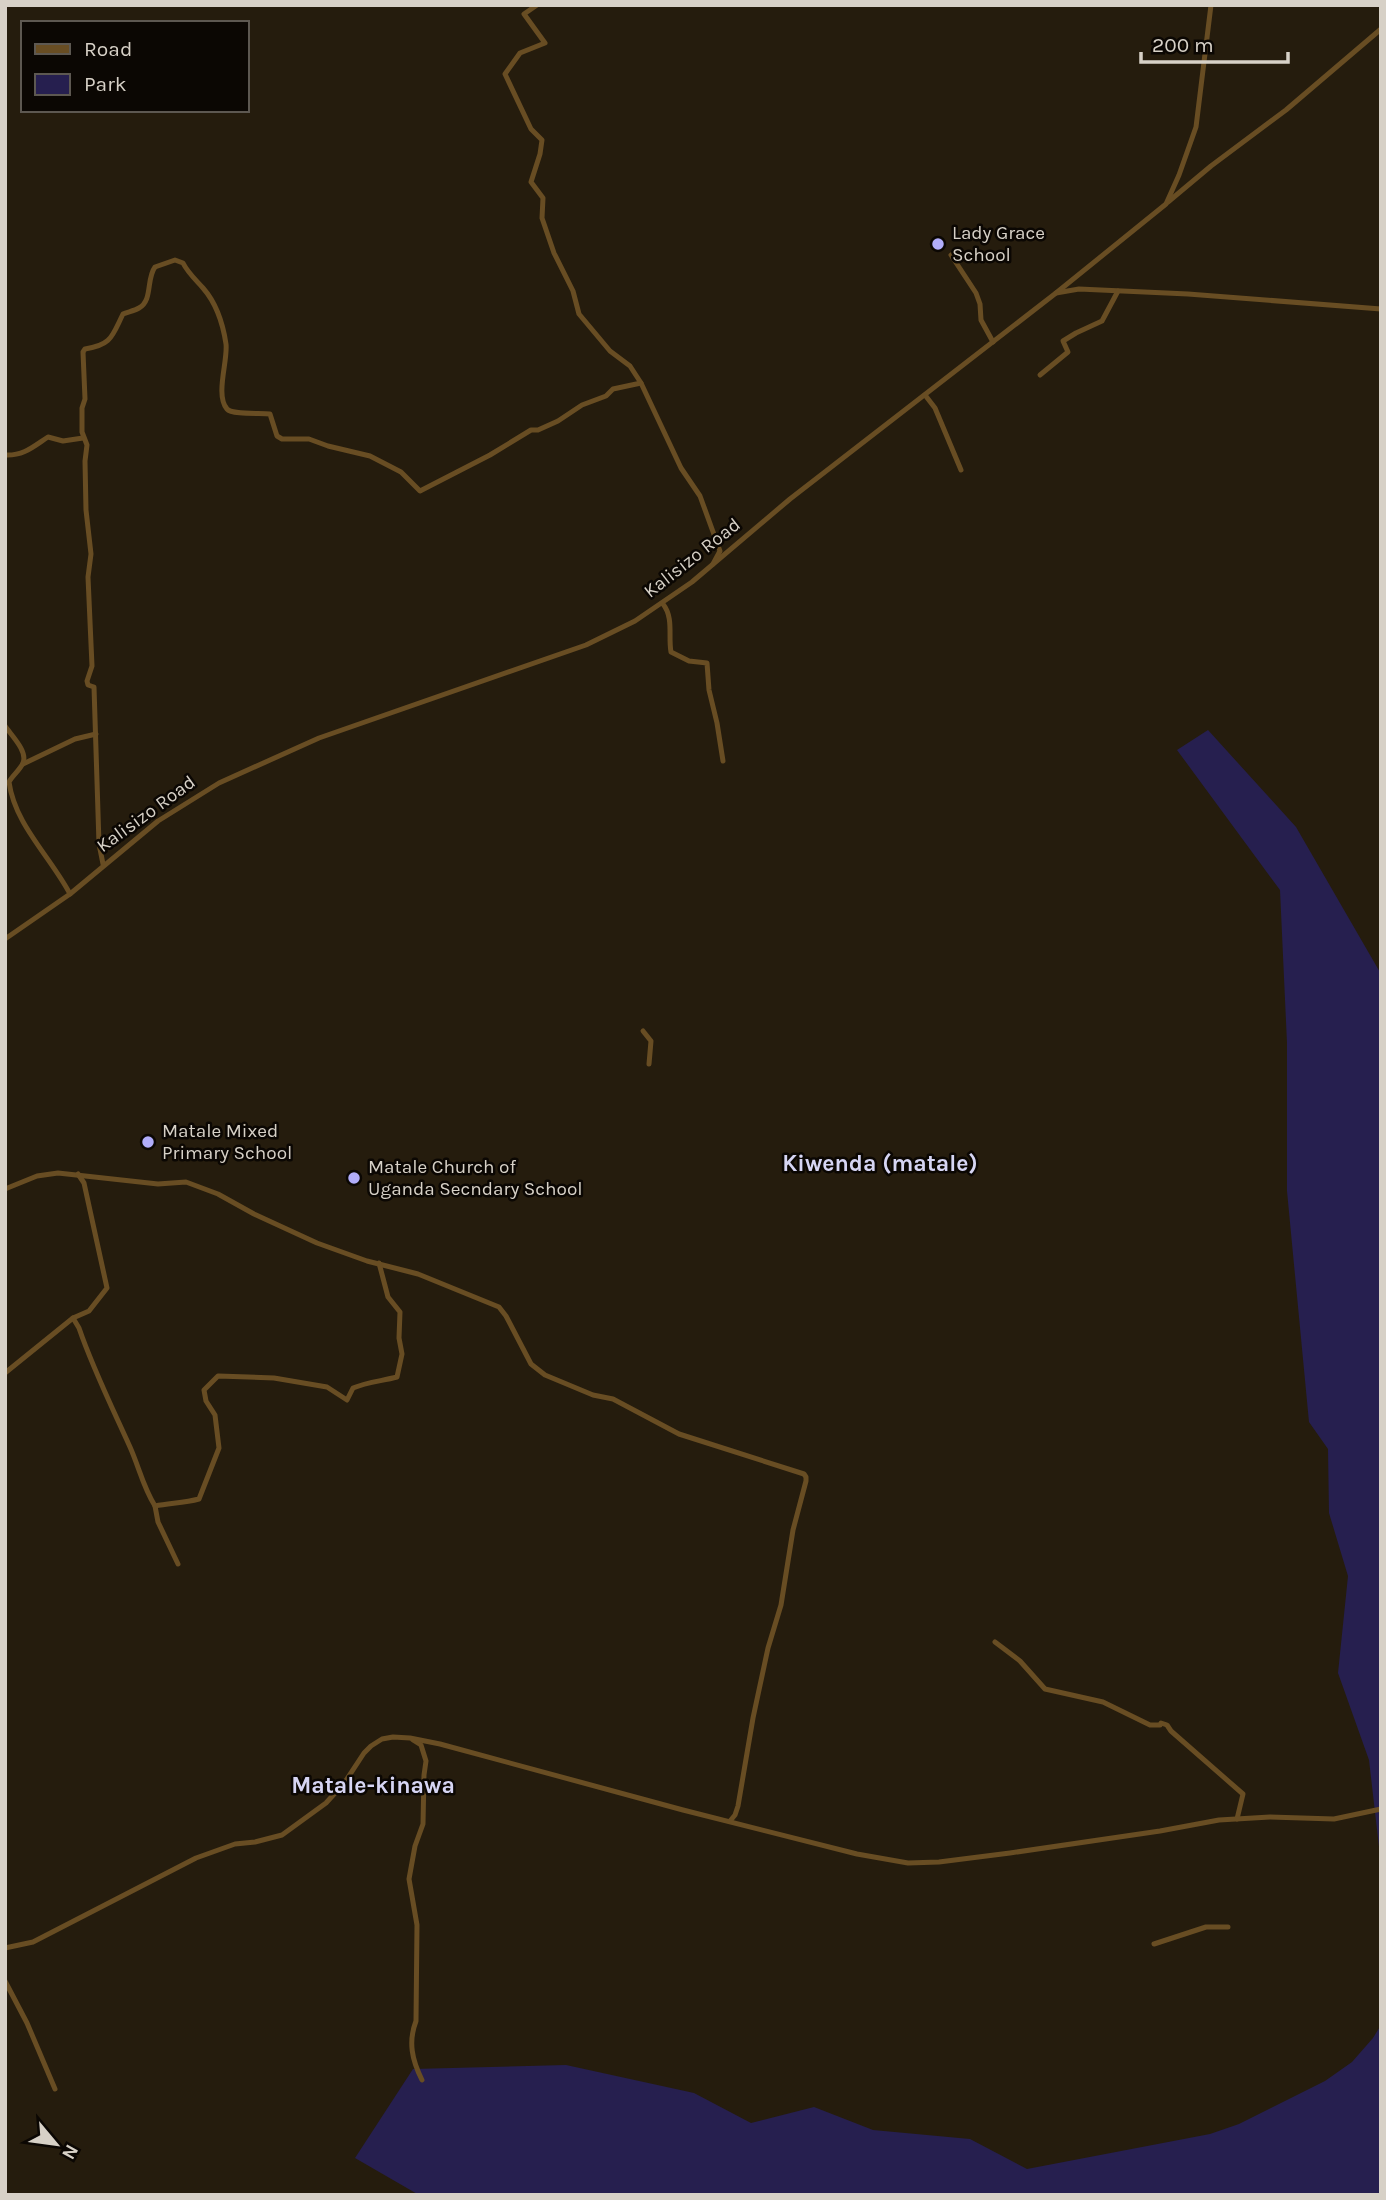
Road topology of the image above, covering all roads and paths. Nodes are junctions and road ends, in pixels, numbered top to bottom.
1 (537, 5) edge
2 (1211, 5) edge
3 (1381, 29) edge
4 (1166, 204) junction
5 (951, 255) dead end
6 (1071, 281) junction
7 (1079, 289) junction
8 (1118, 291) junction
9 (1056, 293) junction
10 (1381, 309) edge
11 (993, 342) junction
12 (1040, 375) dead end
13 (641, 383) junction
14 (925, 395) junction
15 (83, 438) junction
16 (5, 455) edge
17 (961, 470) dead end
18 (711, 566) junction
19 (663, 604) junction
20 (5, 726) edge
21 (96, 734) junction
22 (723, 761) dead end
23 (23, 764) junction
24 (103, 864) junction
25 (70, 894) junction
26 (5, 939) edge
27 (643, 1031) dead end
28 (649, 1064) dead end
29 (78, 1174) junction
30 (5, 1189) edge
31 (379, 1263) junction
32 (73, 1318) junction
33 (5, 1373) edge
34 (155, 1506) junction
35 (178, 1564) dead end
36 (995, 1642) dead end
37 (410, 1738) junction
38 (1381, 1809) edge
39 (1237, 1819) junction
40 (730, 1821) junction
41 (1228, 1927) dead end
42 (1154, 1944) dead end
43 (5, 1948) edge
44 (5, 1981) edge
45 (422, 2080) dead end
46 (55, 2089) dead end

1 - 13 street
2 - 4 street, Kalisizo Road
3 - 4 street
4 - 6 street, Kalisizo Road
5 - 11 street
6 - 7 street
6 - 9 street, Kalisizo Road
7 - 8 street
7 - 9 street
8 - 10 street
8 - 12 street
9 - 11 street, Kalisizo Road
11 - 14 street, Kalisizo Road
13 - 15 street
13 - 18 street
14 - 17 street
14 - 18 street, Kalisizo Road
15 - 16 street
15 - 21 street
18 - 19 street, Kalisizo Road
19 - 22 street
19 - 24 street, Kalisizo Road
20 - 23 street
21 - 23 street
21 - 24 street
23 - 25 street
24 - 25 street, Kalisizo Road
25 - 26 street, Kalisizo Road
27 - 28 street
29 - 30 street
29 - 31 street
29 - 32 street
31 - 34 street
31 - 40 street
32 - 33 street
32 - 34 street
34 - 35 street
36 - 39 street
37 - 40 street
37 - 43 street
37 - 45 street
38 - 39 street
39 - 40 street
41 - 42 street
44 - 46 street

